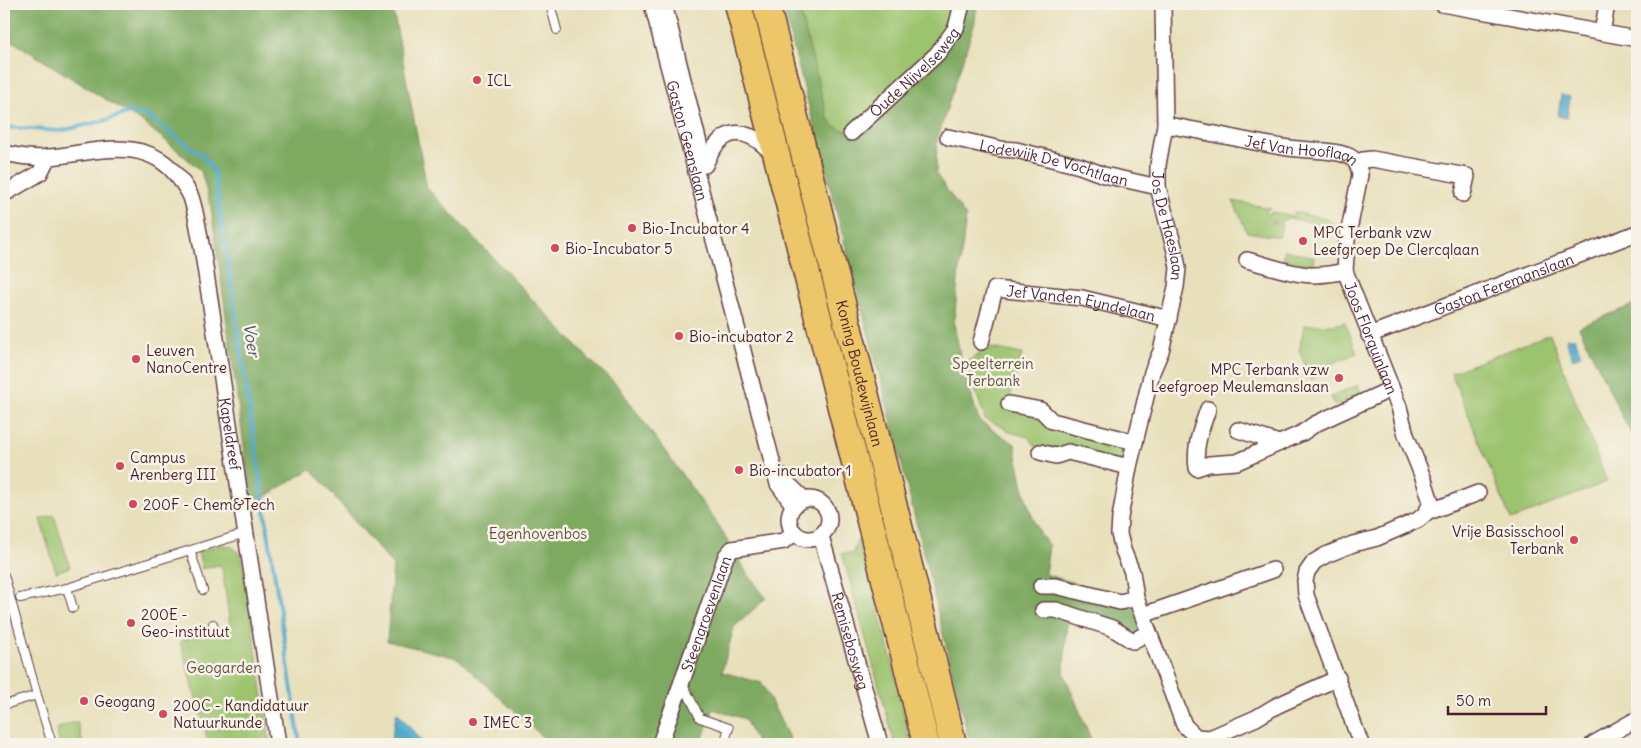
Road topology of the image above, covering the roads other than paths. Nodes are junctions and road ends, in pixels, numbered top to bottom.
1 (550, 4) edge
2 (652, 4) edge
3 (664, 4) edge
4 (738, 4) edge
5 (766, 4) edge
6 (962, 4) edge
7 (1163, 4) edge
8 (1442, 4) edge
9 (1607, 4) edge
10 (1461, 5) edge
11 (557, 30) dead end
12 (1602, 33) junction
13 (1637, 39) edge
14 (1165, 125) junction
15 (851, 133) dead end
16 (948, 137) dead end
17 (4, 153) edge
18 (48, 158) junction
19 (777, 159) junction
20 (1356, 162) junction
21 (705, 165) junction
22 (1158, 187) junction
23 (4, 194) edge
24 (1463, 194) dead end
25 (1637, 234) edge
26 (1246, 260) dead end
27 (1345, 271) junction
28 (1169, 318) junction
29 (1369, 336) junction
30 (981, 342) dead end
31 (1391, 389) junction
32 (1009, 404) dead end
33 (1208, 409) dead end
34 (1238, 430) dead end
35 (1135, 442) junction
36 (1279, 443) junction
37 (1040, 452) dead end
38 (1129, 467) junction
39 (1478, 493) dead end
40 (799, 503) junction
41 (1428, 509) junction
42 (246, 533) junction
43 (795, 533) junction
44 (821, 536) junction
45 (190, 550) junction
46 (1273, 570) dead end
47 (4, 575) edge
48 (1041, 586) dead end
49 (67, 588) junction
50 (203, 590) dead end
51 (20, 598) dead end
52 (1136, 598) junction
53 (73, 608) dead end
54 (1043, 610) dead end
55 (1142, 615) junction
56 (1149, 632) junction
57 (1338, 678) junction
58 (681, 680) junction
59 (37, 695) junction
60 (4, 705) edge
61 (1637, 719) edge
62 (1194, 741) edge
63 (52, 744) edge
64 (278, 744) edge
65 (660, 744) edge
66 (724, 744) edge
67 (880, 744) edge
68 (926, 744) edge
69 (953, 744) edge
70 (1361, 744) edge
71 (1593, 744) edge

1 - 11 lane
2 - 40 street, Gaston Geenslaan
3 - 21 street, Gaston Geenslaan
4 - 19 highway, Koning Boudewijnlaan
5 - 69 highway, Koning Boudewijnlaan
6 - 15 street, Oude Nijvelseweg
7 - 14 street, Jos De Haeslaan
8 - 10 street
9 - 12 street
10 - 12 street
12 - 13 street
14 - 20 street, Jef Van Hooflaan
14 - 22 street, Jos De Haeslaan
16 - 22 street, Lodewijk De Vochtlaan
17 - 18 street, Kapeldreef
18 - 23 street
18 - 42 street, Kapeldreef
19 - 21 street, Koning Boudewijnlaan
19 - 68 highway, Koning Boudewijnlaan
20 - 24 street, Jef Van Hooflaan
20 - 27 street, Joos Florquinlaan
21 - 40 street, Gaston Geenslaan
22 - 28 street, Jos De Haeslaan
25 - 29 street, Gaston Feremanslaan
26 - 27 street
27 - 29 street, Joos Florquinlaan
28 - 30 street, Jef Vanden Eyndelaan
28 - 35 street, Jos De Haeslaan
29 - 31 street, Joos Florquinlaan
31 - 36 street
31 - 41 street, Joos Florquinlaan
32 - 35 street
33 - 36 street
34 - 36 street
35 - 38 street, Jos De Haeslaan
37 - 38 street
38 - 52 street, Jos De Haeslaan
39 - 41 street
40 - 43 street
40 - 44 street, Gaston Geenslaan
41 - 57 street
42 - 45 lane
42 - 64 street, Kapeldreef
43 - 44 street
43 - 58 street, Steengroevenlaan
44 - 67 street, Remisebosweg
45 - 49 lane
45 - 50 lane
46 - 55 street
47 - 59 lane
48 - 52 street
49 - 51 lane
49 - 53 lane
52 - 55 street, Jos De Haeslaan
54 - 56 street
55 - 56 street, Jos De Haeslaan
56 - 62 street, Jos De Haeslaan
57 - 62 street
57 - 70 street
58 - 65 street, Steengroevenlaan
58 - 66 lane
59 - 60 lane
59 - 63 lane
61 - 71 street

